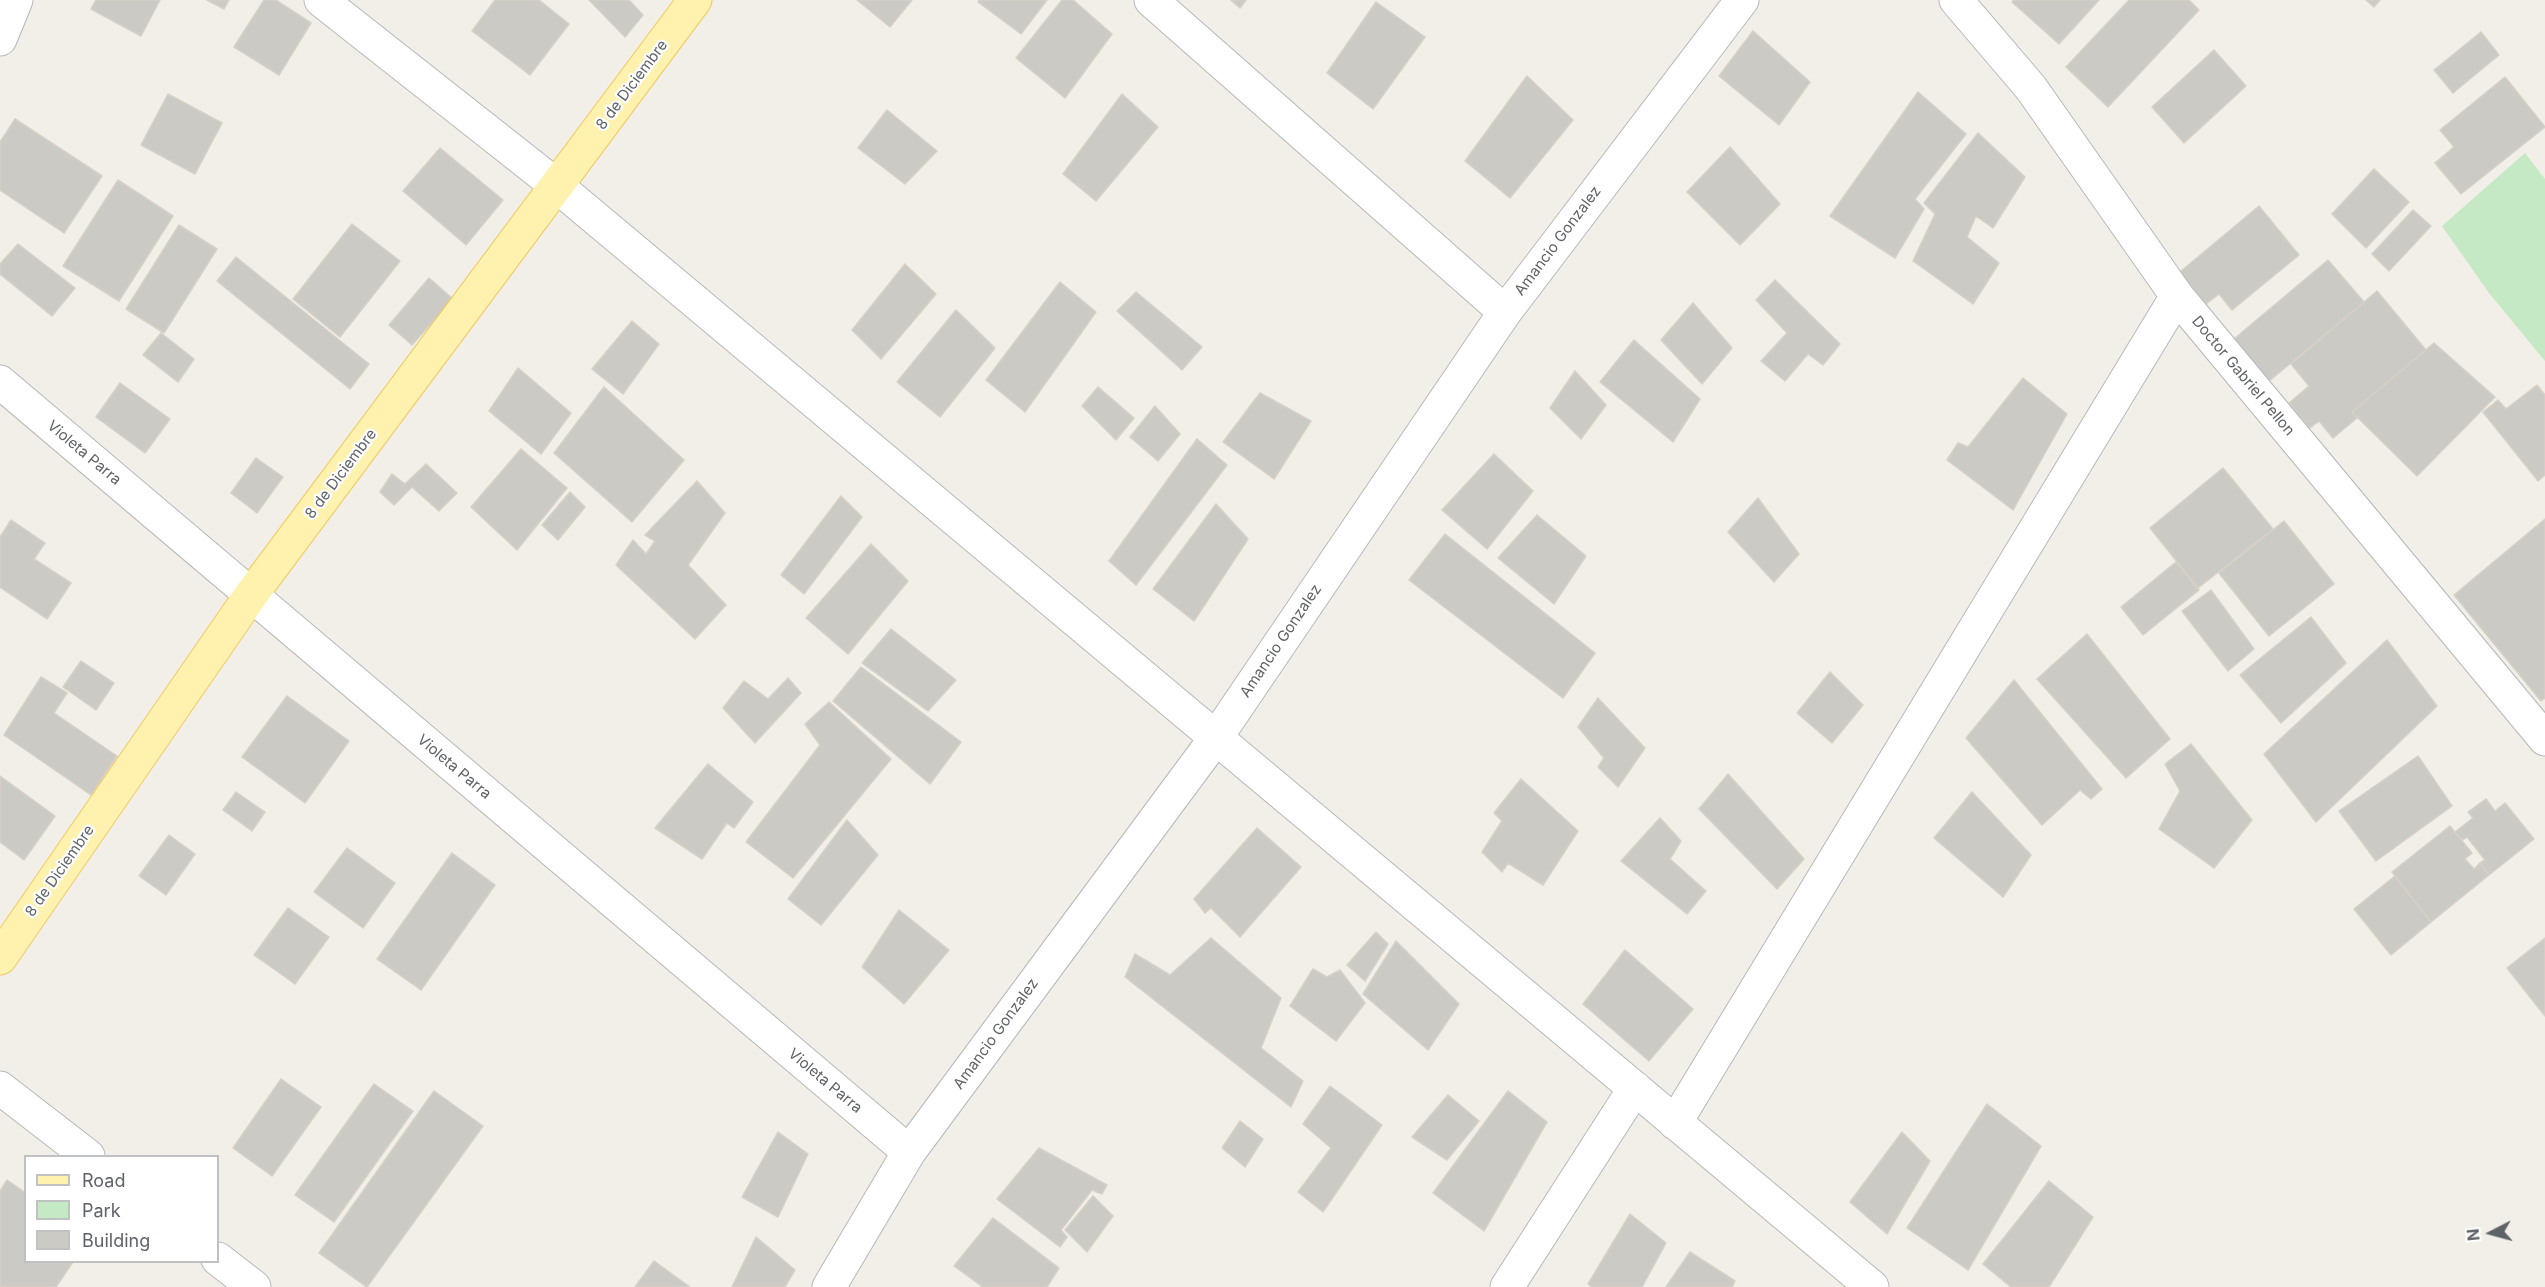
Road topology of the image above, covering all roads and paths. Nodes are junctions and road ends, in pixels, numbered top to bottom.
1 (16, 0) edge
2 (321, 0) edge
3 (695, 0) edge
4 (1151, 0) edge
5 (1742, 0) edge
6 (1956, 0) edge
7 (0, 39) edge
8 (557, 186) junction
9 (2177, 296) junction
10 (1505, 312) junction
11 (0, 382) edge
12 (251, 595) junction
13 (1215, 738) junction
14 (2545, 739) edge
15 (0, 958) edge
16 (0, 1088) edge
17 (1635, 1088) junction
18 (1676, 1123) junction
19 (909, 1152) junction
20 (87, 1155) edge
21 (219, 1260) edge
22 (254, 1287) edge
23 (829, 1287) edge
24 (1507, 1287) edge
25 (1872, 1287) edge

1 - 7 street
2 - 8 street
3 - 8 main road, 8 de Diciembre
4 - 10 street
5 - 10 street, Amancio Gonzalez
6 - 9 street, Doctor Gabriel Pellon
8 - 12 main road, 8 de Diciembre
8 - 13 street
9 - 14 street, Doctor Gabriel Pellon
9 - 18 street
10 - 13 street, Amancio Gonzalez
11 - 12 street, Violeta Parra
12 - 15 main road, 8 de Diciembre
12 - 19 street, Violeta Parra
13 - 17 street
13 - 19 street, Amancio Gonzalez
16 - 20 street
17 - 18 street
17 - 24 street
18 - 25 street
19 - 23 street, Amancio Gonzalez
21 - 22 street

